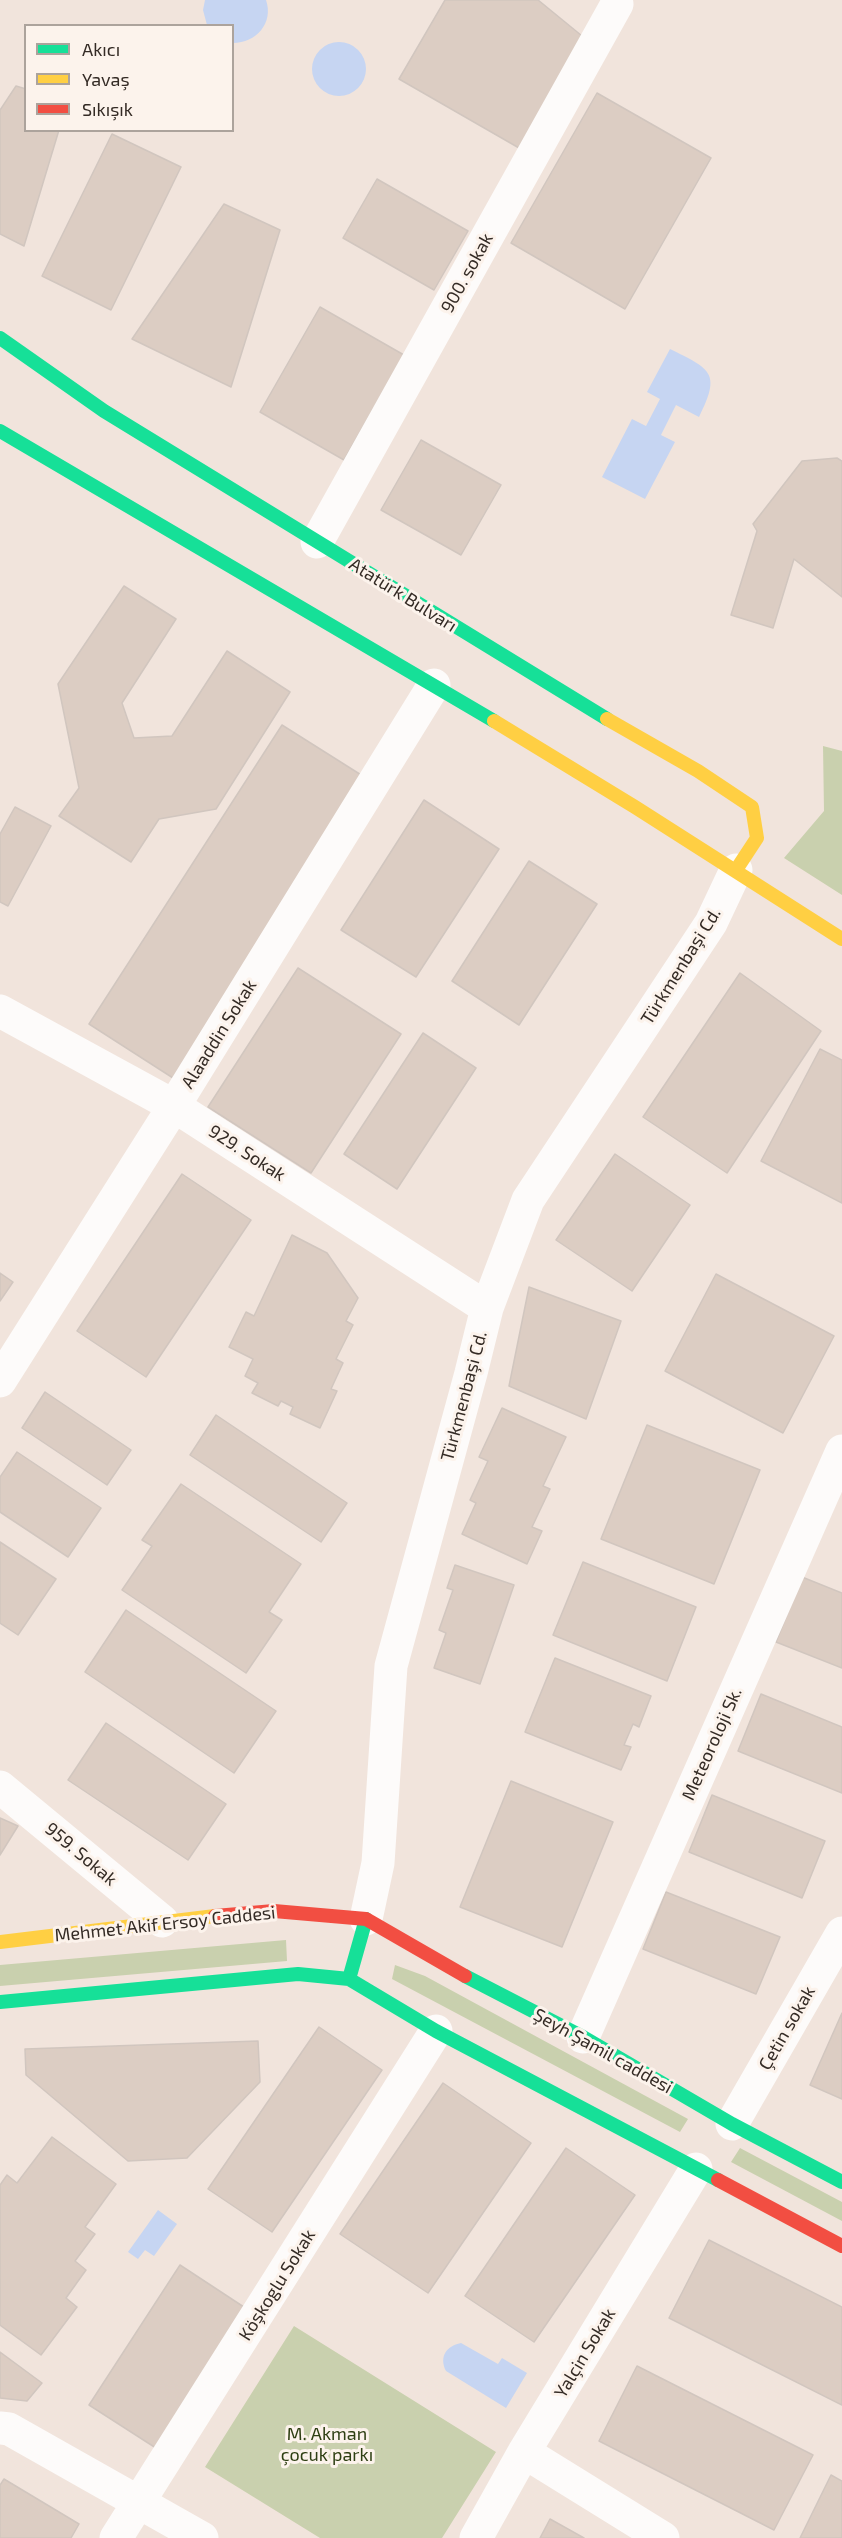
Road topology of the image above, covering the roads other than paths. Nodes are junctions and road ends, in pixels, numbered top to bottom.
1 (617, 4) dead end
2 (0, 338) edge
3 (0, 431) edge
4 (317, 542) junction
5 (434, 685) junction
6 (736, 870) junction
7 (842, 939) edge
8 (0, 1011) edge
9 (174, 1106) junction
10 (487, 1308) junction
11 (0, 1381) edge
12 (842, 1450) edge
13 (0, 1787) edge
14 (366, 1919) junction
15 (162, 1921) junction
16 (842, 1933) edge
17 (0, 1942) edge
18 (349, 1979) junction
19 (0, 2002) edge
20 (436, 2031) junction
21 (582, 2037) junction
22 (732, 2124) junction
23 (696, 2169) junction
24 (842, 2182) edge
25 (842, 2246) edge
26 (0, 2428) edge
27 (524, 2452) junction
28 (141, 2502) junction
29 (116, 2538) edge
30 (202, 2538) edge
31 (476, 2538) edge
32 (663, 2538) edge

1 - 4 street, 900. sokak
2 - 4 street, Atatürk Bulvarı
3 - 5 street
4 - 6 street, Atatürk Bulvarı
5 - 6 street
5 - 9 street, Alaaddin Sokak
6 - 7 street
6 - 10 street, Türkmenbaşi Cd.
8 - 9 street, 929. Sokak
9 - 10 street, 929. Sokak
9 - 11 street, Alaaddin Sokak
10 - 14 street, Türkmenbaşi Cd.
12 - 21 street, Meteoroloji Sk.
13 - 15 street, 959. Sokak
14 - 15 street, Mehmet Akif Ersoy Caddesi
14 - 18 street, Türkmenbaşi Cd.
14 - 21 street, Şeyh Şamil caddesi
15 - 17 street, Mehmet Akif Ersoy Caddesi
16 - 22 street, Çetin sokak
18 - 19 street
18 - 20 street
20 - 23 street
20 - 28 street, Köşkoglu Sokak
21 - 22 street, Şeyh Şamil caddesi
22 - 24 street, Şeyh Şamil caddesi
23 - 25 street
23 - 27 street, Yalçin Sokak
26 - 28 street
27 - 31 street, Yalçin Sokak
27 - 32 street
28 - 29 street, Köşkoglu Sokak
28 - 30 street

